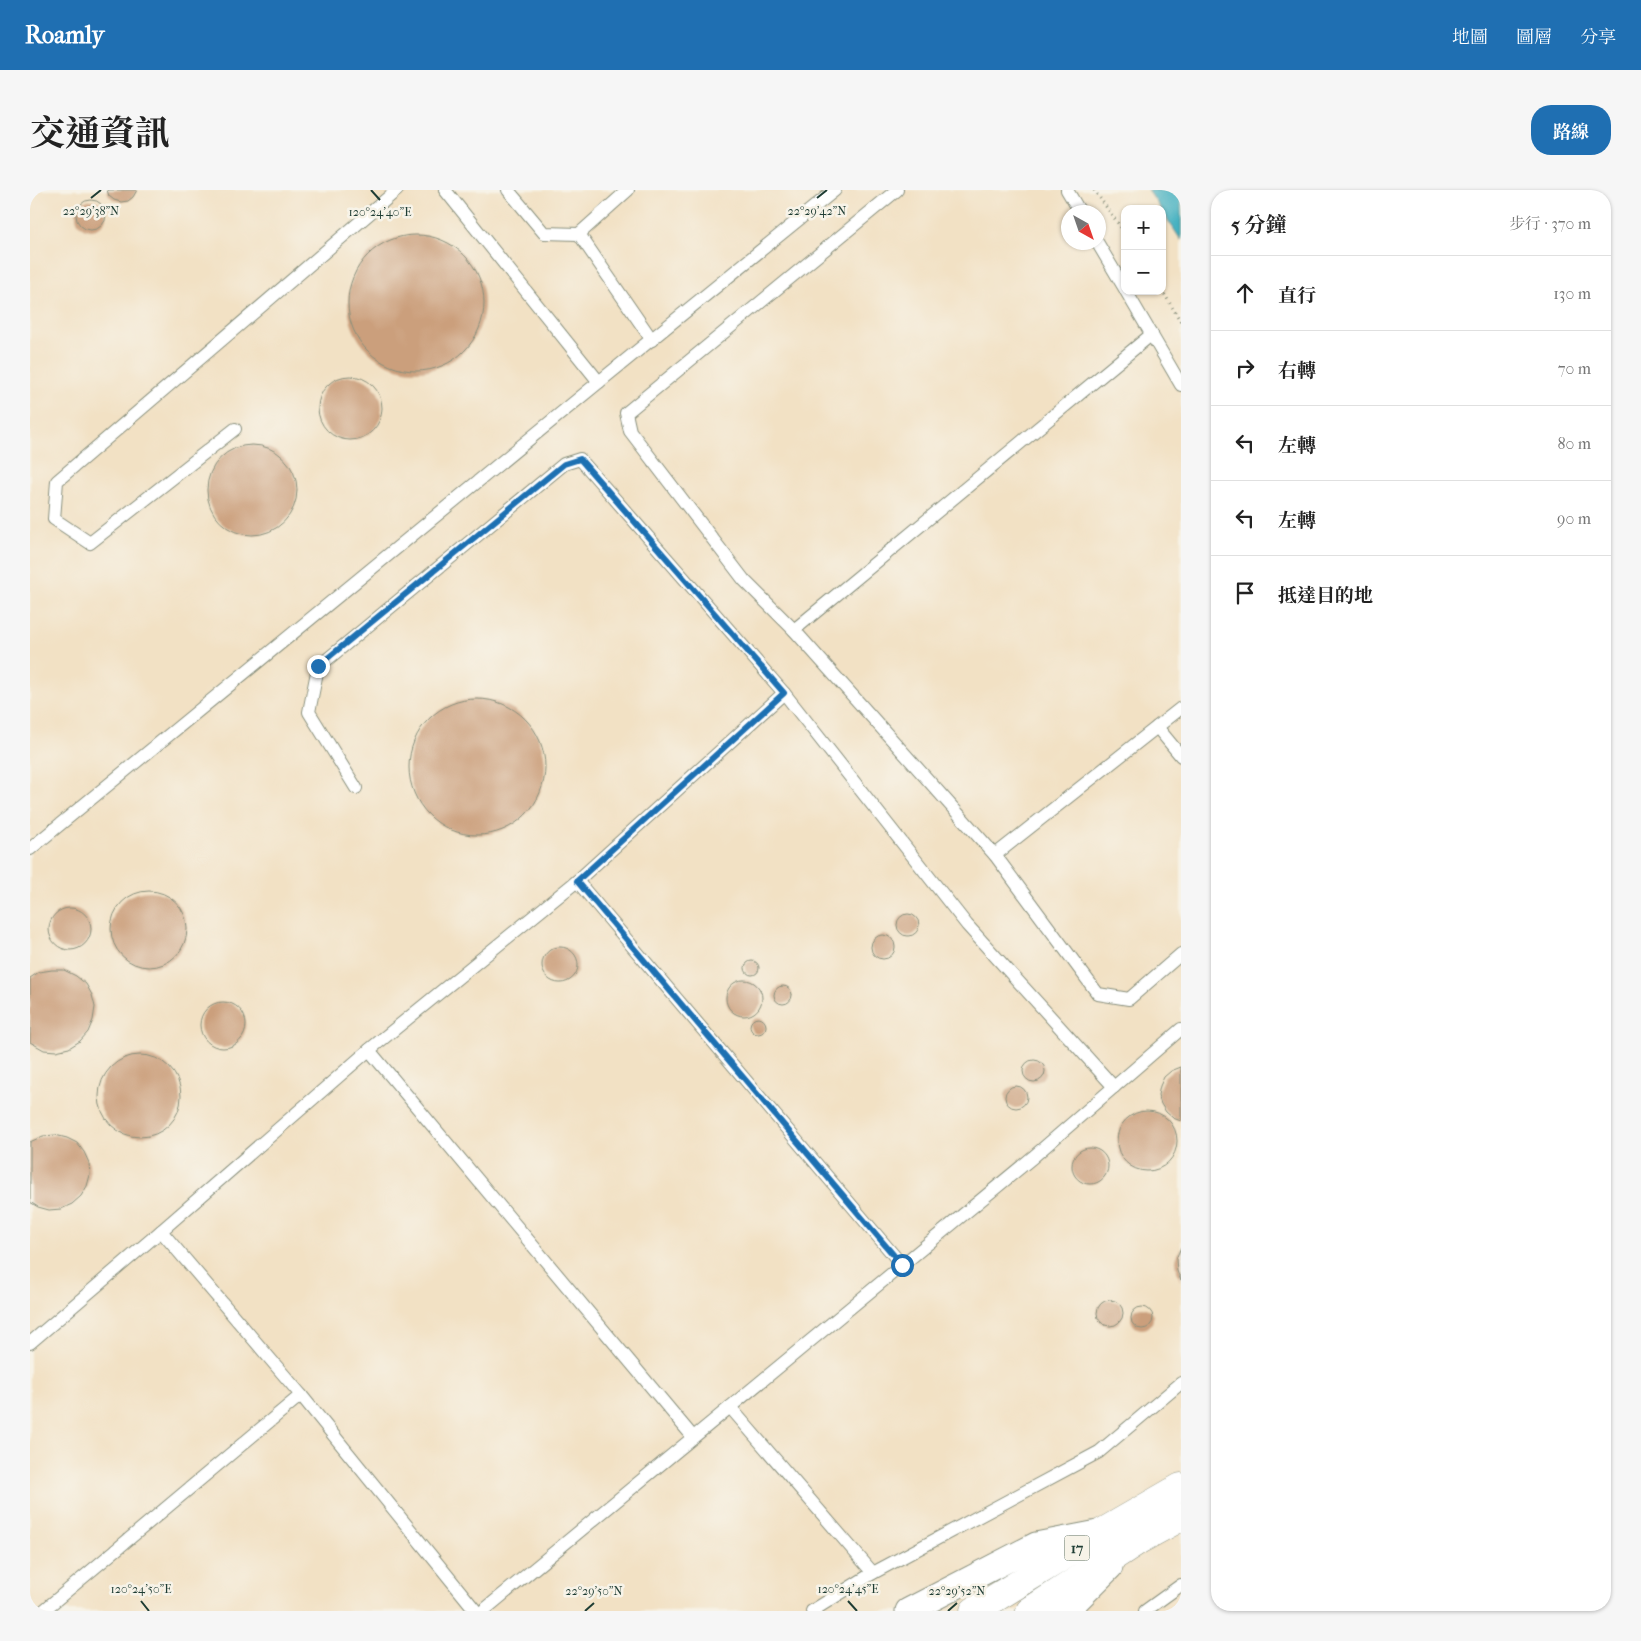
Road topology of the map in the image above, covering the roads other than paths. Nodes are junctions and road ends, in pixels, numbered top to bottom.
1 (397, 190) edge
2 (445, 190) edge
3 (508, 190) edge
4 (628, 190) edge
5 (835, 190) edge
6 (897, 190) edge
7 (1066, 190) edge
8 (1076, 205) edge
9 (579, 234) junction
10 (1103, 250) edge
11 (1121, 281) edge
12 (1129, 295) edge
13 (1152, 334) junction
14 (652, 340) junction
15 (599, 382) junction
16 (1181, 385) edge
17 (235, 429) dead end
18 (794, 630) junction
19 (784, 693) junction
20 (1181, 708) edge
21 (1157, 727) junction
22 (1181, 756) edge
23 (356, 788) dead end
24 (30, 849) edge
25 (994, 855) junction
26 (577, 881) junction
27 (1181, 954) edge
28 (1181, 1029) edge
29 (369, 1050) junction
30 (1114, 1087) junction
31 (161, 1231) junction
32 (902, 1265) junction
33 (30, 1343) edge
34 (1181, 1383) edge
35 (301, 1395) junction
36 (730, 1407) junction
37 (693, 1437) junction
38 (1181, 1487) edge
39 (1181, 1517) edge
40 (1103, 1532) junction
41 (1139, 1540) junction
42 (873, 1573) junction
43 (1181, 1585) edge
44 (43, 1611) edge
45 (476, 1611) edge
46 (483, 1611) edge
47 (812, 1611) edge
48 (908, 1611) edge
49 (974, 1611) edge
50 (1030, 1611) edge
51 (1066, 1611) edge
52 (1145, 1611) edge

1 - 17 lane
2 - 15 lane
3 - 9 lane
4 - 9 lane
5 - 14 lane
6 - 18 lane
7 - 8 lane
9 - 14 lane
10 - 11 lane
12 - 13 lane
13 - 16 lane
13 - 18 lane
14 - 15 lane
15 - 24 lane
18 - 25 lane
19 - 23 lane
19 - 26 lane
19 - 30 lane
20 - 21 lane
21 - 22 lane
21 - 25 lane
25 - 27 lane
26 - 29 lane
26 - 32 lane
28 - 30 lane
29 - 31 lane
29 - 37 lane
30 - 32 lane
31 - 33 lane
31 - 35 lane
32 - 36 lane
34 - 42 lane
35 - 44 lane
35 - 45 lane
36 - 37 lane
36 - 42 lane
37 - 46 lane
38 - 40 main road, 17
39 - 41 main road, 17
40 - 48 street
40 - 49 main road, 17
41 - 50 main road, 17
41 - 51 street
42 - 47 lane
43 - 52 lane

